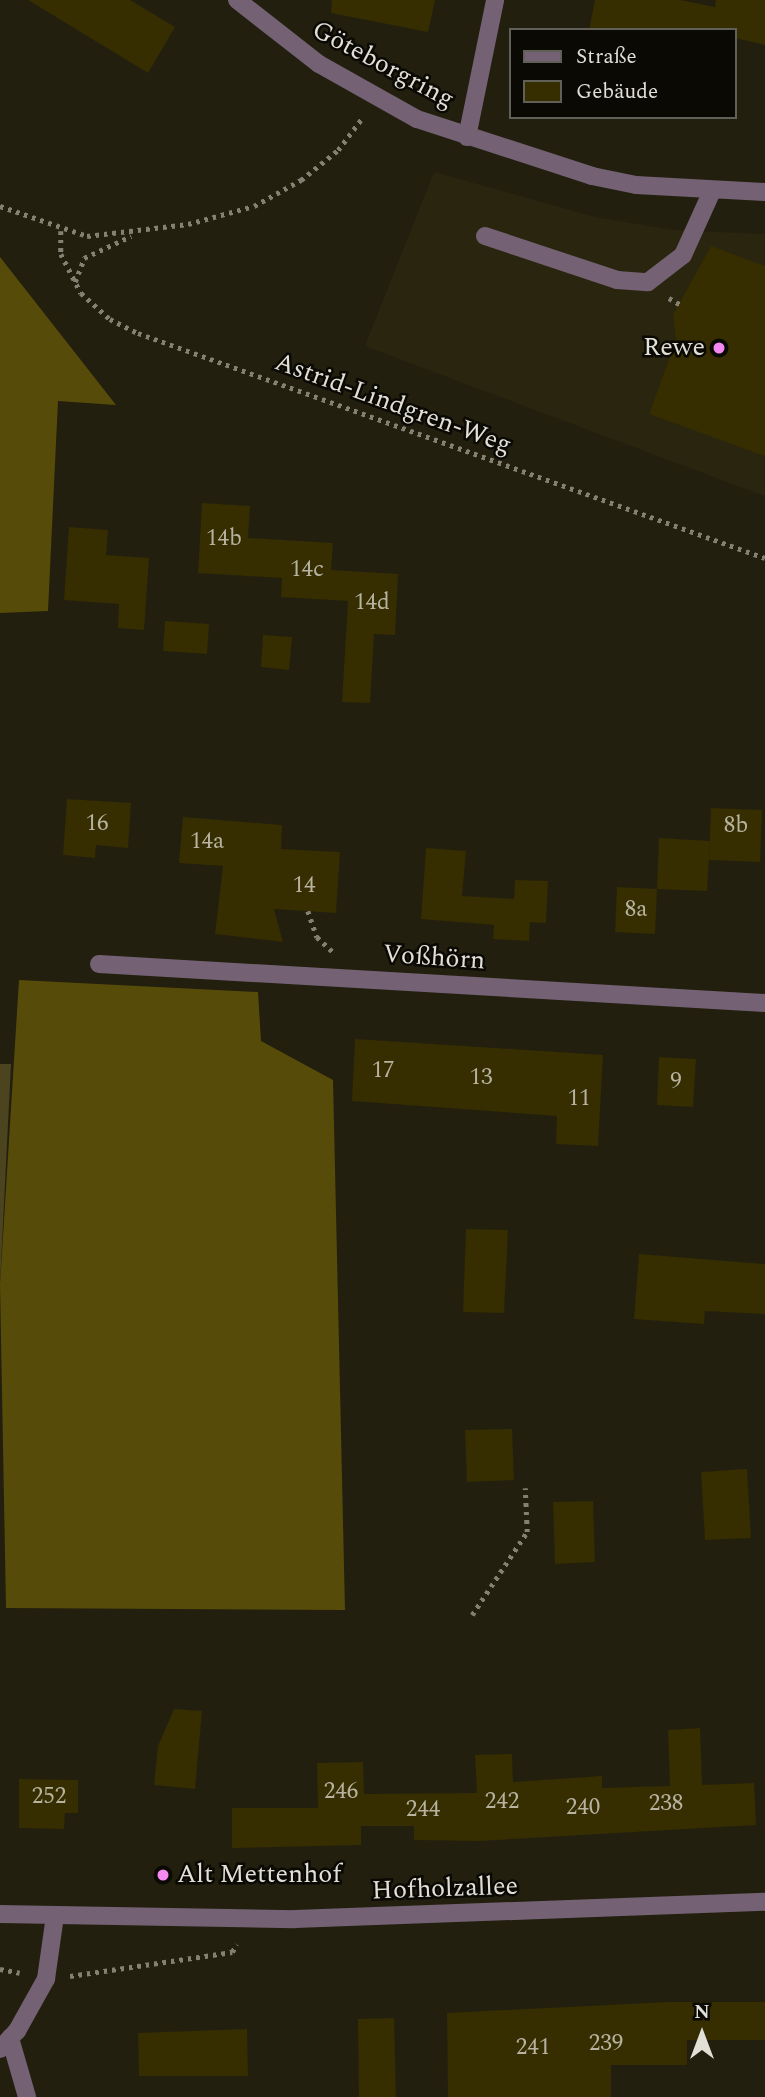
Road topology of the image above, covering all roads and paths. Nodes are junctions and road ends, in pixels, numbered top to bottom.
1 (237, 0) edge
2 (495, 0) edge
3 (378, 97) junction
4 (467, 137) junction
5 (712, 191) junction
6 (765, 192) edge
7 (0, 206) edge
8 (61, 231) junction
9 (137, 234) junction
10 (485, 236) dead end
11 (75, 283) junction
12 (765, 558) edge
13 (308, 911) dead end
14 (99, 964) dead end
15 (340, 978) junction
16 (765, 1003) edge
17 (525, 1488) dead end
18 (472, 1615) dead end
19 (765, 1902) edge
20 (0, 1914) edge
21 (55, 1916) junction
22 (257, 1919) junction
23 (0, 1969) edge
24 (46, 1979) junction
25 (5, 2044) edge
26 (27, 2097) edge

1 - 3 street, Göteborgring
2 - 4 street
3 - 4 street, Göteborgring
3 - 9 path
4 - 5 street, Göteborgring
5 - 6 street, Göteborgring
5 - 10 street
7 - 8 path
8 - 9 path
8 - 11 path, Astrid-Lindgren-Weg
9 - 11 path
11 - 12 path, Astrid-Lindgren-Weg
13 - 15 path
14 - 15 street, Voßhörn
15 - 16 street, Voßhörn
17 - 18 path
19 - 22 street, Hofholzallee
20 - 21 street, Hofholzallee
21 - 22 street, Hofholzallee
21 - 24 street
22 - 24 path
23 - 24 path
24 - 25 street
25 - 26 street

